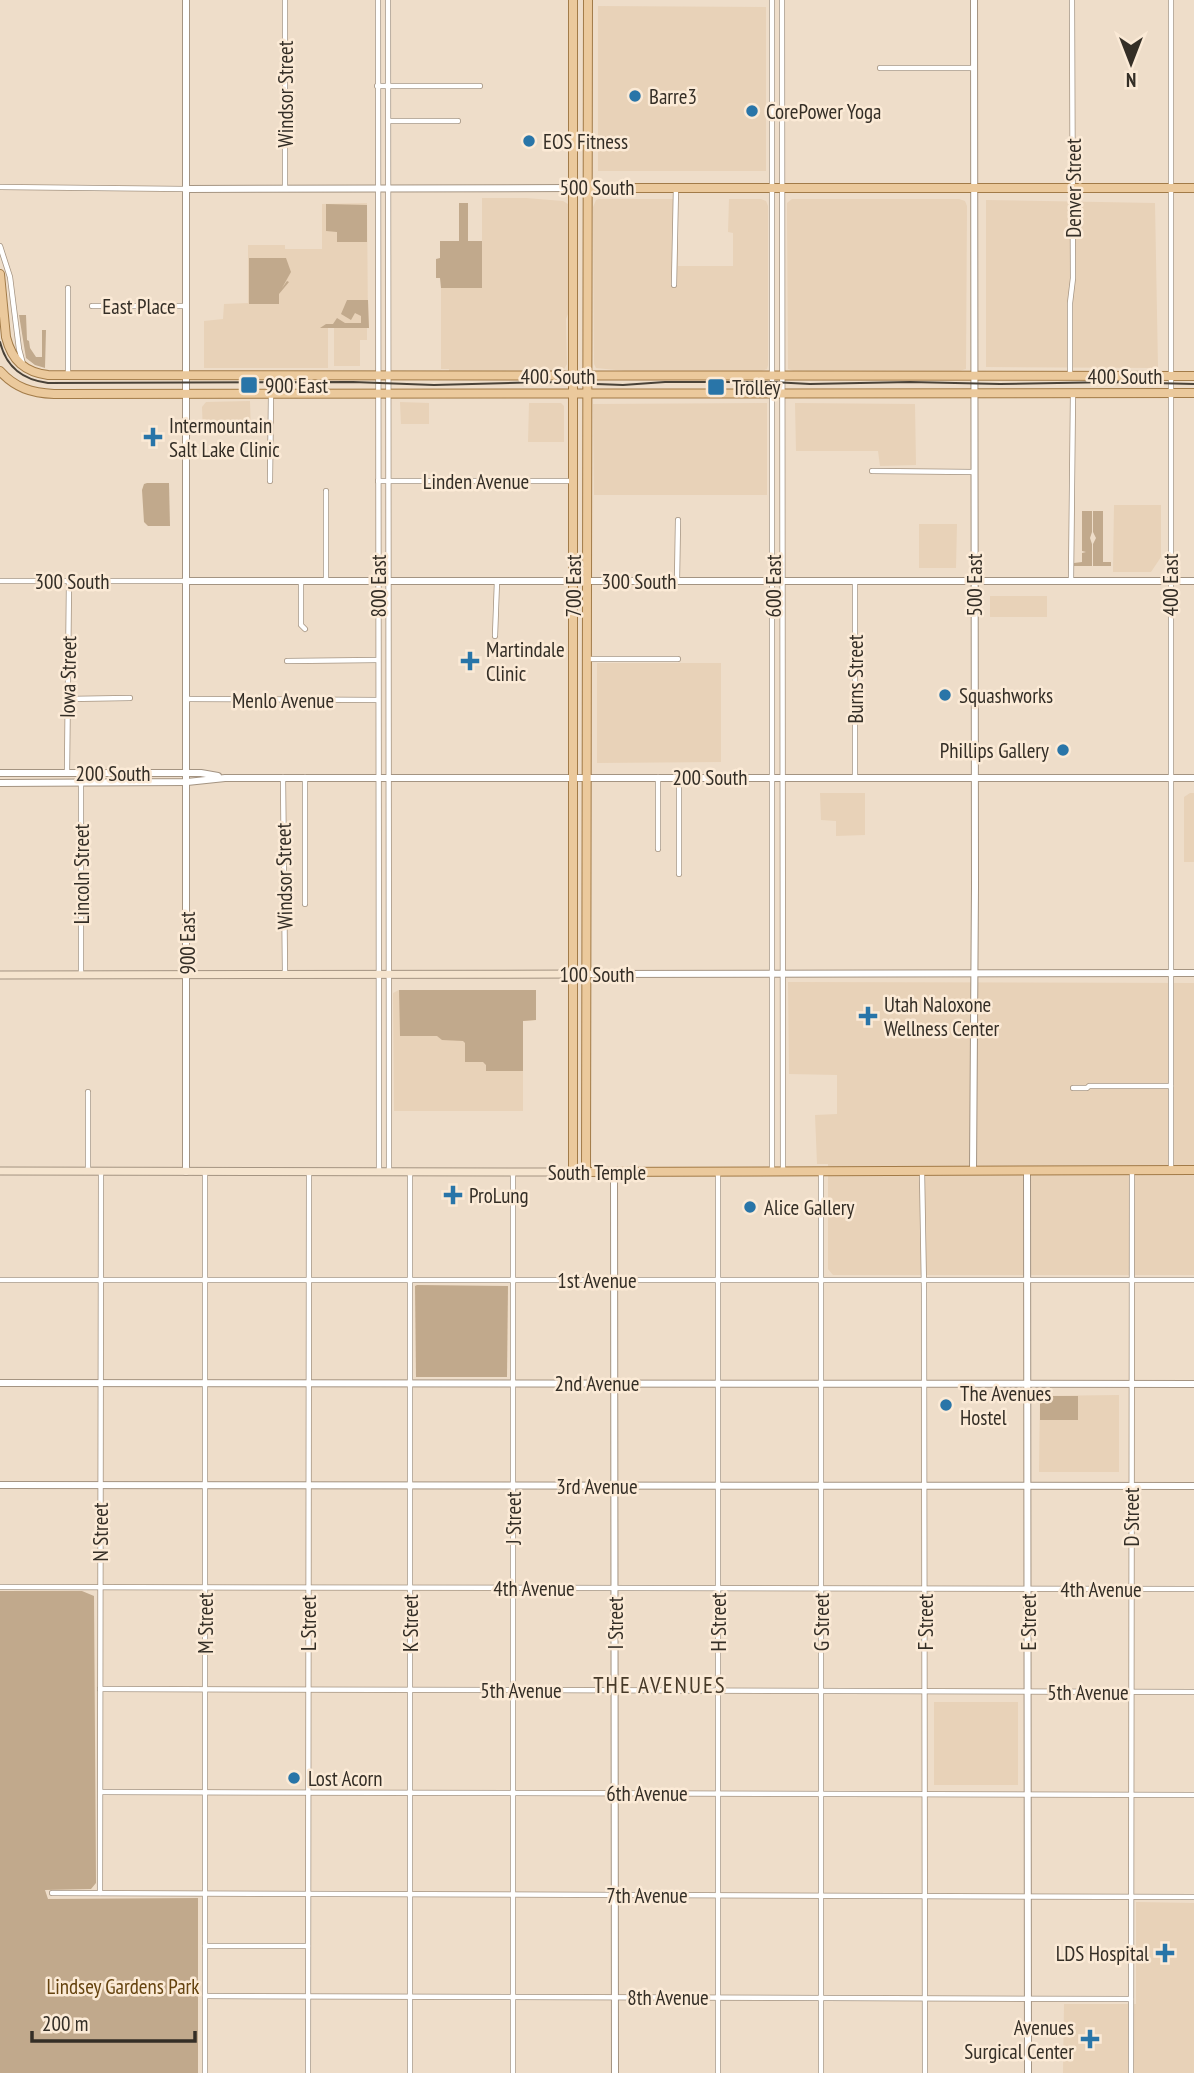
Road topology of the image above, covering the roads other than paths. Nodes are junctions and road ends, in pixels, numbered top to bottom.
1 (186, 0) edge
2 (285, 0) edge
3 (378, 0) edge
4 (388, 0) edge
5 (573, 0) edge
6 (587, 0) edge
7 (772, 0) edge
8 (782, 0) edge
9 (974, 0) edge
10 (1072, 0) edge
11 (1171, 0) edge
12 (388, 46) junction
13 (378, 47) junction
14 (772, 61) junction
15 (782, 61) junction
16 (880, 68) dead end
17 (974, 68) junction
18 (377, 86) junction
19 (388, 86) junction
20 (480, 86) dead end
21 (772, 107) junction
22 (782, 107) junction
23 (389, 121) junction
24 (458, 121) dead end
25 (377, 129) junction
26 (389, 129) junction
27 (0, 187) edge
28 (676, 187) junction
29 (777, 187) junction
30 (285, 188) junction
31 (377, 188) junction
32 (389, 188) junction
33 (573, 188) junction
34 (587, 188) junction
35 (974, 188) junction
36 (1073, 188) junction
37 (1171, 188) junction
38 (1194, 188) edge
39 (186, 189) junction
40 (772, 243) junction
41 (783, 243) junction
42 (0, 246) edge
43 (377, 260) junction
44 (389, 260) junction
45 (0, 274) edge
46 (772, 284) junction
47 (783, 284) junction
48 (674, 285) dead end
49 (68, 288) dead end
50 (92, 306) dead end
51 (186, 306) junction
52 (378, 312) junction
53 (389, 312) junction
54 (772, 328) junction
55 (783, 328) junction
56 (27, 370) junction
57 (0, 371) edge
58 (186, 375) junction
59 (773, 375) junction
60 (783, 375) junction
61 (68, 376) junction
62 (378, 376) junction
63 (389, 376) junction
64 (572, 376) junction
65 (587, 376) junction
66 (973, 376) junction
67 (1070, 376) junction
68 (1170, 376) junction
69 (1194, 376) edge
70 (186, 393) junction
71 (271, 393) junction
72 (572, 393) junction
73 (772, 393) junction
74 (783, 393) junction
75 (973, 393) junction
76 (1073, 393) junction
77 (1170, 393) junction
78 (1194, 393) edge
79 (378, 394) junction
80 (389, 394) junction
81 (587, 394) junction
82 (378, 439) junction
83 (389, 439) junction
84 (773, 448) junction
85 (782, 448) junction
86 (872, 471) dead end
87 (974, 472) junction
88 (270, 481) dead end
89 (378, 481) junction
90 (389, 481) junction
91 (573, 481) junction
92 (326, 491) dead end
93 (773, 499) junction
94 (782, 499) junction
95 (678, 520) dead end
96 (378, 526) junction
97 (389, 526) junction
98 (389, 580) junction
99 (0, 581) edge
100 (69, 581) junction
101 (187, 581) junction
102 (300, 581) junction
103 (326, 581) junction
104 (378, 581) junction
105 (497, 581) junction
106 (573, 581) junction
107 (587, 581) junction
108 (677, 581) junction
109 (773, 581) junction
110 (782, 581) junction
111 (855, 581) junction
112 (974, 581) junction
113 (1071, 581) junction
114 (1170, 581) junction
115 (1194, 581) edge
116 (305, 629) dead end
117 (495, 636) dead end
118 (773, 650) junction
119 (782, 650) junction
120 (378, 651) junction
121 (389, 651) junction
122 (587, 659) junction
123 (678, 659) dead end
124 (378, 660) junction
125 (287, 661) dead end
126 (131, 698) dead end
127 (67, 699) junction
128 (187, 699) junction
129 (378, 700) junction
130 (378, 708) junction
131 (389, 708) junction
132 (774, 708) junction
133 (782, 708) junction
134 (81, 773) junction
135 (187, 773) junction
136 (0, 774) edge
137 (67, 774) junction
138 (378, 777) junction
139 (389, 777) junction
140 (573, 777) junction
141 (587, 777) junction
142 (657, 777) junction
143 (680, 777) junction
144 (773, 777) junction
145 (783, 777) junction
146 (855, 777) junction
147 (225, 778) junction
148 (283, 778) junction
149 (305, 778) junction
150 (975, 778) junction
151 (1171, 778) junction
152 (1194, 778) edge
153 (187, 782) junction
154 (0, 783) edge
155 (81, 783) junction
156 (379, 849) junction
157 (389, 849) junction
158 (658, 849) dead end
159 (773, 852) junction
160 (783, 852) junction
161 (773, 867) junction
162 (782, 867) junction
163 (679, 874) dead end
164 (305, 904) dead end
165 (379, 905) junction
166 (389, 905) junction
167 (772, 906) junction
168 (782, 906) junction
169 (772, 928) junction
170 (782, 929) junction
171 (1171, 973) junction
172 (1194, 973) edge
173 (573, 974) junction
174 (586, 974) junction
175 (772, 974) junction
176 (782, 974) junction
177 (975, 974) junction
178 (0, 975) edge
179 (81, 975) junction
180 (187, 975) junction
181 (285, 975) junction
182 (379, 975) junction
183 (389, 975) junction
184 (772, 1040) junction
185 (783, 1040) junction
186 (379, 1044) junction
187 (389, 1044) junction
188 (1171, 1086) junction
189 (1073, 1088) dead end
190 (88, 1092) dead end
191 (772, 1098) junction
192 (783, 1098) junction
193 (379, 1102) junction
194 (389, 1102) junction
195 (1027, 1170) junction
196 (1132, 1170) junction
197 (1171, 1170) junction
198 (1194, 1170) edge
199 (0, 1171) edge
200 (821, 1171) junction
201 (922, 1171) junction
202 (973, 1171) junction
203 (88, 1172) junction
204 (100, 1172) junction
205 (187, 1172) junction
206 (205, 1172) junction
207 (309, 1172) junction
208 (379, 1172) junction
209 (389, 1172) junction
210 (410, 1172) junction
211 (513, 1172) junction
212 (572, 1172) junction
213 (586, 1172) junction
214 (614, 1172) junction
215 (718, 1172) junction
216 (772, 1172) junction
217 (783, 1172) junction
218 (0, 1280) edge
219 (100, 1280) junction
220 (205, 1280) junction
221 (308, 1280) junction
222 (410, 1280) junction
223 (513, 1280) junction
224 (615, 1280) junction
225 (718, 1280) junction
226 (821, 1280) junction
227 (1028, 1280) junction
228 (1131, 1280) junction
229 (1194, 1280) edge
230 (924, 1281) junction
231 (0, 1383) edge
232 (100, 1383) junction
233 (205, 1383) junction
234 (308, 1383) junction
235 (410, 1383) junction
236 (513, 1383) junction
237 (615, 1383) junction
238 (924, 1383) junction
239 (717, 1384) junction
240 (821, 1384) junction
241 (1028, 1384) junction
242 (1131, 1384) junction
243 (1194, 1384) edge
244 (0, 1485) edge
245 (1028, 1485) junction
246 (100, 1486) junction
247 (205, 1486) junction
248 (308, 1486) junction
249 (410, 1486) junction
250 (513, 1486) junction
251 (615, 1486) junction
252 (718, 1486) junction
253 (821, 1486) junction
254 (924, 1486) junction
255 (1131, 1486) junction
256 (1194, 1486) edge
257 (0, 1587) edge
258 (100, 1587) junction
259 (205, 1587) junction
260 (308, 1587) junction
261 (410, 1587) junction
262 (513, 1588) junction
263 (615, 1588) junction
264 (718, 1588) junction
265 (821, 1589) junction
266 (925, 1589) junction
267 (1028, 1589) junction
268 (1131, 1589) junction
269 (1194, 1589) edge
270 (100, 1689) junction
271 (205, 1689) junction
272 (308, 1689) junction
273 (410, 1689) junction
274 (513, 1690) junction
275 (615, 1690) junction
276 (718, 1690) junction
277 (821, 1691) junction
278 (925, 1691) junction
279 (1028, 1692) junction
280 (1131, 1692) junction
281 (1194, 1692) edge
282 (101, 1792) junction
283 (205, 1792) junction
284 (308, 1792) junction
285 (410, 1792) junction
286 (512, 1793) junction
287 (615, 1793) junction
288 (717, 1793) junction
289 (821, 1794) junction
290 (925, 1794) junction
291 (1028, 1794) junction
292 (1131, 1794) junction
293 (1194, 1795) edge
294 (52, 1893) dead end
295 (100, 1893) junction
296 (205, 1894) junction
297 (308, 1894) junction
298 (410, 1894) junction
299 (513, 1894) junction
300 (615, 1895) junction
301 (718, 1896) junction
302 (821, 1896) junction
303 (924, 1896) junction
304 (1028, 1896) junction
305 (1131, 1897) junction
306 (1194, 1897) edge
307 (205, 1946) junction
308 (308, 1946) junction
309 (205, 1996) junction
310 (308, 1996) junction
311 (410, 1997) junction
312 (513, 1997) junction
313 (615, 1997) junction
314 (718, 1998) junction
315 (822, 1998) junction
316 (925, 1998) junction
317 (1028, 1998) junction
318 (1131, 1999) junction
319 (205, 2073) edge
320 (307, 2073) edge
321 (410, 2073) edge
322 (513, 2073) edge
323 (615, 2073) edge
324 (718, 2073) edge
325 (821, 2073) edge
326 (925, 2073) edge
327 (1028, 2073) edge
328 (1131, 2073) edge

1 - 39 street, 900 East
2 - 30 street, Windsor Street
3 - 13 street, 800 East
4 - 12 street, 800 East
5 - 33 main road, 700 East
6 - 34 main road, 700 East
7 - 14 street, 600 East
8 - 15 street, 600 East
9 - 17 street, 500 East
10 - 36 street, Denver Street
11 - 37 street, 400 East
12 - 13 street
12 - 19 street, 800 East
13 - 18 street, 800 East
14 - 15 street
14 - 21 street, 600 East
15 - 22 street, 600 East
16 - 17 street
17 - 35 street, 500 East
18 - 19 street
18 - 25 street, 800 East
19 - 20 street
19 - 23 street, 800 East
21 - 22 street
21 - 29 street, 600 East
22 - 29 street, 600 East
23 - 24 street
23 - 26 street, 800 East
25 - 26 street
25 - 31 street, 800 East
26 - 32 street, 800 East
27 - 39 street, 500 South
28 - 29 main road, 500 South
28 - 34 main road, 500 South
28 - 48 street
29 - 35 main road, 500 South
29 - 40 street, 600 East
29 - 41 street, 600 East
30 - 31 street, 500 South
30 - 39 street, 500 South
31 - 32 street, 500 South
31 - 43 street, 800 East
32 - 33 street, 500 South
32 - 44 street, 800 East
33 - 34 main road, 500 South
33 - 64 main road, 700 East
34 - 65 main road, 700 East
35 - 36 main road, 500 South
35 - 66 street, 500 East
36 - 37 main road, 500 South
36 - 67 street, Denver Street
37 - 38 main road, 500 South
37 - 68 street, 400 East
39 - 51 street, 900 East
40 - 41 street
40 - 46 street, 600 East
41 - 47 street, 600 East
42 - 56 street
43 - 44 street
43 - 52 street, 800 East
44 - 53 street, 800 East
45 - 56 main road
46 - 47 street
46 - 54 street, 600 East
47 - 55 street, 600 East
49 - 61 street
50 - 51 street, East Place
51 - 58 street, 900 East
52 - 53 street
52 - 62 street, 800 East
53 - 63 street, 800 East
54 - 55 street
54 - 59 street, 600 East
55 - 60 street, 600 East
56 - 61 main road, 400 South
57 - 70 main road, 400 South
58 - 61 main road, 400 South
58 - 62 main road, 400 South
58 - 70 street, 900 East
59 - 60 main road, 400 South
59 - 65 main road, 400 South
59 - 73 street, 600 East
60 - 66 main road, 400 South
60 - 74 street, 600 East
62 - 63 main road, 400 South
62 - 79 street, 800 East
63 - 64 main road, 400 South
63 - 80 street, 800 East
64 - 65 main road, 400 South
64 - 72 main road, 700 East
65 - 81 main road, 700 East
66 - 67 main road, 400 South
66 - 75 street, 500 East
67 - 68 main road, 400 South
68 - 69 main road, 400 South
68 - 77 street, 400 East
70 - 71 main road, 400 South
70 - 101 street, 900 East
71 - 79 main road, 400 South
71 - 88 street
72 - 80 main road, 400 South
72 - 81 main road, 400 South
72 - 91 main road, 700 East
73 - 74 main road, 400 South
73 - 81 main road, 400 South
73 - 84 street, 600 East
74 - 75 main road, 400 South
74 - 85 street, 600 East
75 - 76 main road, 400 South
75 - 87 street, 500 East
76 - 77 main road, 400 South
76 - 113 street
77 - 78 main road, 400 South
77 - 114 street, 400 East
79 - 80 main road, 400 South
79 - 82 street, 800 East
80 - 83 street, 800 East
81 - 107 main road, 700 East
82 - 83 street
82 - 89 street, 800 East
83 - 90 street, 800 East
84 - 85 street
84 - 93 street, 600 East
85 - 94 street, 600 East
86 - 87 street
87 - 112 street, 500 East
89 - 90 street, Linden Avenue
89 - 96 street, 800 East
90 - 91 street, Linden Avenue
90 - 97 street, 800 East
91 - 106 main road, 700 East
92 - 103 street
93 - 94 street
93 - 109 street, 600 East
94 - 110 street, 600 East
95 - 108 street
96 - 97 street
96 - 104 street, 800 East
97 - 98 street, 800 East
98 - 104 street, 300 South
98 - 105 street, 300 South
98 - 121 street, 800 East
99 - 100 street, 300 South
100 - 101 street, 300 South
100 - 127 street, Iowa Street
101 - 102 street, 300 South
101 - 128 street, 900 East
102 - 103 street, 300 South
102 - 116 street
103 - 104 street, 300 South
104 - 120 street, 800 East
105 - 106 street, 300 South
105 - 117 street
106 - 107 street, 300 South
106 - 140 main road, 700 East
107 - 108 street, 300 South
107 - 122 main road, 700 East
108 - 109 street, 300 South
109 - 110 street, 300 South
109 - 118 street, 600 East
110 - 111 street, 300 South
110 - 119 street, 600 East
111 - 112 street, 300 South
111 - 146 street, Burns Street
112 - 113 street, 300 South
112 - 150 street, 500 East
113 - 114 street, 300 South
114 - 115 street, 300 South
114 - 151 street, 400 East
118 - 119 street
118 - 132 street, 600 East
119 - 133 street, 600 East
120 - 121 street
120 - 124 street, 800 East
121 - 131 street, 800 East
122 - 123 street
122 - 141 main road, 700 East
124 - 125 street
124 - 129 street, 800 East
126 - 127 street
127 - 137 street, Iowa Street
128 - 129 street, Menlo Avenue
128 - 135 street, 900 East
129 - 130 street, 800 East
130 - 131 street
130 - 138 street, 800 East
131 - 139 street, 800 East
132 - 133 street
132 - 144 street, 600 East
133 - 145 street, 600 East
134 - 135 street, 200 South
134 - 137 street, 200 South
134 - 155 street, Lincoln Street
135 - 147 street, 200 South
135 - 153 street, 900 East
136 - 137 street, 200 South
138 - 139 street, 200 South
138 - 149 street, 200 South
138 - 156 street, 800 East
139 - 140 street, 200 South
139 - 157 street, 800 East
140 - 141 street, 200 South
140 - 173 main road, 700 East
141 - 142 street, 200 South
141 - 174 main road, 700 East
142 - 143 street, 200 South
142 - 158 street
143 - 144 street, 200 South
143 - 163 street
144 - 145 street, 200 South
144 - 159 street, 600 East
145 - 146 street, 200 South
145 - 160 street, 600 East
146 - 150 street, 200 South
147 - 148 street, 200 South
147 - 153 street, 200 South
148 - 149 street, 200 South
148 - 181 street, Windsor Street
149 - 164 street
150 - 151 street, 200 South
150 - 177 street, 500 East
151 - 152 street, 200 South
151 - 171 street, 400 East
153 - 155 street, 200 South
153 - 180 street, 900 East
154 - 155 street, 200 South
155 - 179 street, Lincoln Street
156 - 157 street
156 - 165 street, 800 East
157 - 166 street, 800 East
159 - 160 street
159 - 161 street, 600 East
160 - 162 street, 600 East
161 - 162 street
161 - 167 street, 600 East
162 - 168 street, 600 East
165 - 166 street
165 - 182 street, 800 East
166 - 183 street, 800 East
167 - 168 street
167 - 169 street, 600 East
168 - 170 street, 600 East
169 - 170 street
169 - 175 street, 600 East
170 - 176 street, 600 East
171 - 172 street, 100 South
171 - 177 street, 100 South
171 - 188 street, 400 East
173 - 174 main road, 100 South
173 - 183 main road, 100 South
173 - 212 main road, 700 East
174 - 175 street, 100 South
174 - 213 main road, 700 East
175 - 176 street, 100 South
175 - 184 street, 600 East
176 - 177 street, 100 South
176 - 185 street, 600 East
177 - 202 street, 500 East
178 - 179 main road, 100 South
179 - 180 main road, 100 South
180 - 181 main road, 100 South
180 - 205 street, 900 East
181 - 182 main road, 100 South
182 - 183 main road, 100 South
182 - 186 street, 800 East
183 - 187 street, 800 East
184 - 185 street
184 - 191 street, 600 East
185 - 192 street, 600 East
186 - 187 street
186 - 193 street, 800 East
187 - 194 street, 800 East
188 - 189 street
188 - 197 street, 400 East
190 - 203 street
191 - 192 street
191 - 216 street, 600 East
192 - 217 street, 600 East
193 - 194 street
193 - 208 street, 800 East
194 - 209 street, 800 East
195 - 196 main road, South Temple
195 - 202 main road, South Temple
195 - 227 street, E Street
196 - 197 main road, South Temple
196 - 228 street, D Street
197 - 198 main road, South Temple
199 - 203 main road, South Temple
200 - 201 main road, South Temple
200 - 217 main road, South Temple
200 - 226 street, G Street
201 - 202 main road, South Temple
201 - 230 street, F Street
203 - 204 main road, South Temple
204 - 205 main road, South Temple
204 - 219 street, N Street
205 - 206 main road, South Temple
206 - 207 main road, South Temple
206 - 220 street, M Street
207 - 208 main road, South Temple
207 - 221 street, L Street
208 - 209 main road, South Temple
209 - 210 main road, South Temple
210 - 211 main road, South Temple
210 - 222 street, K Street
211 - 212 main road, South Temple
211 - 223 street, J Street
212 - 213 main road, South Temple
213 - 214 main road, South Temple
214 - 215 main road, South Temple
214 - 224 street, I Street
215 - 216 main road, South Temple
215 - 225 street, H Street
216 - 217 main road, South Temple
218 - 219 street, 1st Avenue
219 - 220 street, 1st Avenue
219 - 232 street, N Street
220 - 221 street, 1st Avenue
220 - 233 street, M Street
221 - 222 street, 1st Avenue
221 - 234 street, L Street
222 - 223 street, 1st Avenue
222 - 235 street, K Street
223 - 224 street, 1st Avenue
223 - 236 street, J Street
224 - 225 street, 1st Avenue
224 - 237 street, I Street
225 - 226 street, 1st Avenue
225 - 239 street, H Street
226 - 230 street, 1st Avenue
226 - 240 street, G Street
227 - 228 street, 1st Avenue
227 - 230 street, 1st Avenue
227 - 241 street, E Street
228 - 229 street, 1st Avenue
228 - 242 street, D Street
230 - 238 street, F Street
231 - 232 street, 2nd Avenue
232 - 233 street, 2nd Avenue
232 - 246 street, N Street
233 - 234 street, 2nd Avenue
233 - 247 street, M Street
234 - 235 street, 2nd Avenue
234 - 248 street, L Street
235 - 236 street, 2nd Avenue
235 - 249 street, K Street
236 - 237 street, 2nd Avenue
236 - 250 street, J Street
237 - 239 street, 2nd Avenue
237 - 251 street, I Street
238 - 240 street, 2nd Avenue
238 - 241 street, 2nd Avenue
238 - 254 street, F Street
239 - 240 street, 2nd Avenue
239 - 252 street, H Street
240 - 253 street, G Street
241 - 242 street, 2nd Avenue
241 - 245 street, E Street
242 - 243 street, 2nd Avenue
242 - 255 street, D Street
244 - 246 street, 3rd Avenue
245 - 254 street, 3rd Avenue
245 - 255 street, 3rd Avenue
245 - 267 street, E Street
246 - 247 street, 3rd Avenue
246 - 258 street, N Street
247 - 248 street, 3rd Avenue
247 - 259 street, M Street
248 - 249 street, 3rd Avenue
248 - 260 street, L Street
249 - 250 street, 3rd Avenue
249 - 261 street, K Street
250 - 251 street, 3rd Avenue
250 - 262 street, J Street
251 - 252 street, 3rd Avenue
251 - 263 street, I Street
252 - 253 street, 3rd Avenue
252 - 264 street, H Street
253 - 254 street, 3rd Avenue
253 - 265 street, G Street
254 - 266 street, F Street
255 - 256 street, 3rd Avenue
255 - 268 street, D Street
257 - 258 street, 4th Avenue
258 - 259 street, 4th Avenue
258 - 270 street, N Street
259 - 260 street, 4th Avenue
259 - 271 street, M Street
260 - 261 street, 4th Avenue
260 - 272 street, L Street
261 - 262 street, 4th Avenue
261 - 273 street, K Street
262 - 263 street, 4th Avenue
262 - 274 street, J Street
263 - 264 street, 4th Avenue
263 - 275 street, I Street
264 - 265 street, 4th Avenue
264 - 276 street, H Street
265 - 266 street, 4th Avenue
265 - 277 street, G Street
266 - 267 street, 4th Avenue
266 - 278 street, F Street
267 - 268 street, 4th Avenue
267 - 279 street, E Street
268 - 269 street, 4th Avenue
268 - 280 street, D Street
270 - 271 street, 5th Avenue
270 - 282 street, N Street
271 - 272 street, 5th Avenue
271 - 283 street, M Street
272 - 273 street, 5th Avenue
272 - 284 street, L Street
273 - 274 street, 5th Avenue
273 - 285 street, K Street
274 - 275 street, 5th Avenue
274 - 286 street, J Street
275 - 276 street, 5th Avenue
275 - 287 street, I Street
276 - 277 street, 5th Avenue
276 - 288 street, H Street
277 - 278 street, 5th Avenue
277 - 289 street, G Street
278 - 279 street, 5th Avenue
278 - 290 street, F Street
279 - 280 street, 5th Avenue
279 - 291 street, E Street
280 - 281 street, 5th Avenue
280 - 292 street, D Street
282 - 283 street, 6th Avenue
282 - 295 street, N Street
283 - 284 street, 6th Avenue
283 - 296 street, M Street
284 - 285 street, 6th Avenue
284 - 297 street, L Street
285 - 286 street, 6th Avenue
285 - 298 street, K Street
286 - 287 street, 6th Avenue
286 - 299 street, J Street
287 - 288 street, 6th Avenue
287 - 300 street, I Street
288 - 289 street, 6th Avenue
288 - 301 street, H Street
289 - 290 street, 6th Avenue
289 - 302 street, G Street
290 - 291 street, 6th Avenue
290 - 303 street, F Street
291 - 292 street, 6th Avenue
291 - 304 street, E Street
292 - 293 street, 6th Avenue
292 - 305 street, D Street
294 - 295 street, 7th Avenue
295 - 296 street, 7th Avenue
296 - 297 street, 7th Avenue
296 - 307 street, M Street
297 - 298 street, 7th Avenue
297 - 308 street, L Street
298 - 299 street, 7th Avenue
298 - 311 street, K Street
299 - 300 street, 7th Avenue
299 - 312 street, J Street
300 - 301 street, 7th Avenue
300 - 313 street, I Street
301 - 302 street, 7th Avenue
301 - 314 street, H Street
302 - 303 street, 7th Avenue
302 - 315 street, G Street
303 - 304 street, 7th Avenue
303 - 316 street, F Street
304 - 305 street, 7th Avenue
304 - 317 street, E Street
305 - 306 street, 7th Avenue
305 - 318 street, D Street
307 - 308 street
307 - 309 street, M Street
308 - 310 street, L Street
309 - 310 street, 8th Avenue
309 - 319 street, M Street
310 - 311 street, 8th Avenue
310 - 320 street, L Street
311 - 312 street, 8th Avenue
311 - 321 street, K Street
312 - 313 street, 8th Avenue
312 - 322 street, J Street
313 - 314 street, 8th Avenue
313 - 323 street, I Street
314 - 315 street, 8th Avenue
314 - 324 street, H Street
315 - 316 street, 8th Avenue
315 - 325 street, G Street
316 - 317 street, 8th Avenue
316 - 326 street, F Street
317 - 318 street, 8th Avenue
317 - 327 street, E Street
318 - 328 street, D Street

